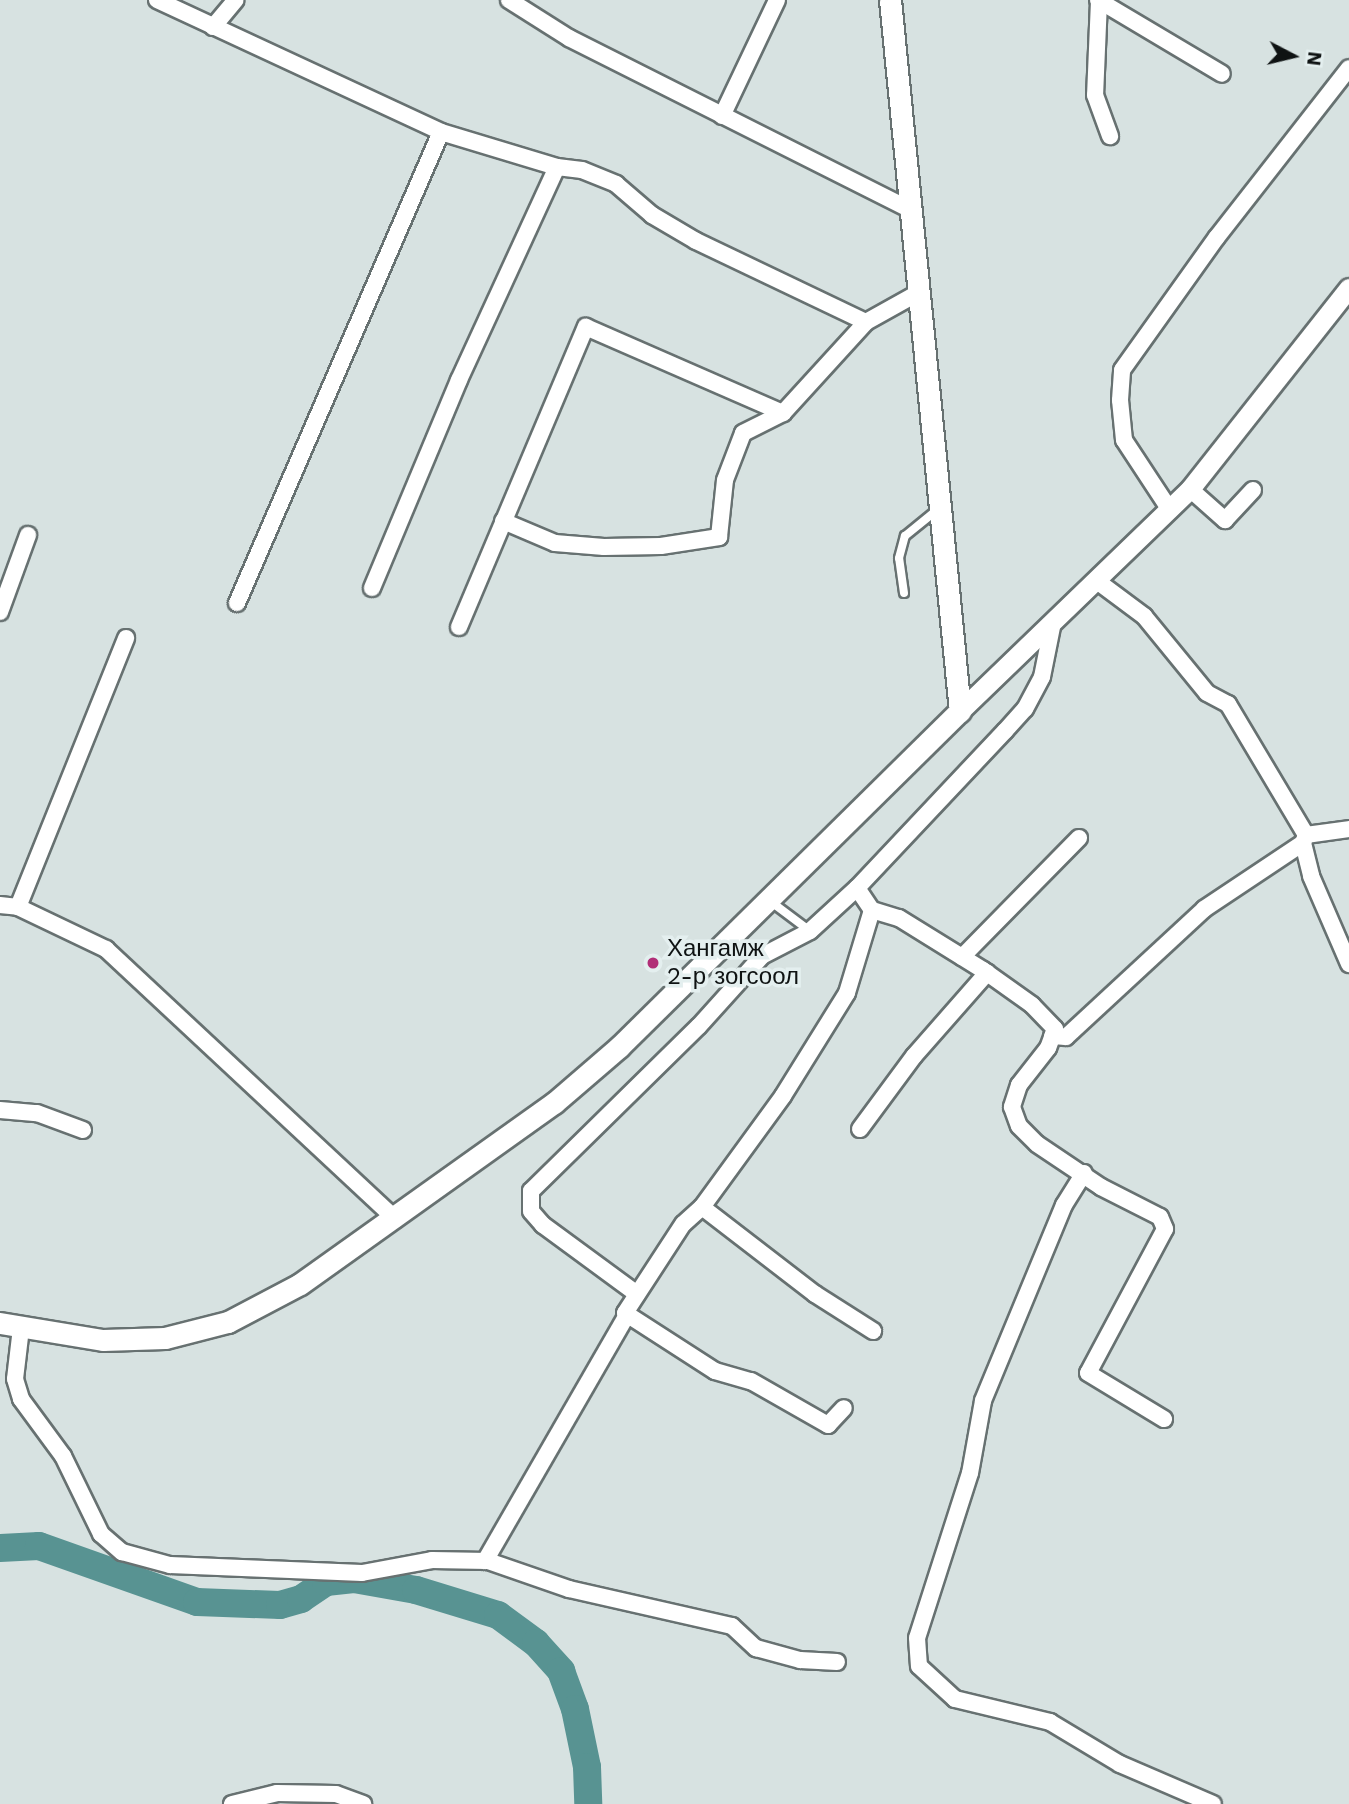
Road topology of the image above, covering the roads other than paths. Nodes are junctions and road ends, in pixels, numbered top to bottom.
1 (157, 0) edge
2 (236, 0) edge
3 (509, 0) edge
4 (777, 0) edge
5 (890, 0) edge
6 (1098, 0) edge
7 (213, 27) junction
8 (1349, 68) edge
9 (1222, 74) dead end
10 (723, 116) junction
11 (441, 132) junction
12 (1111, 136) dead end
13 (557, 167) junction
14 (911, 210) junction
15 (1349, 288) edge
16 (918, 293) junction
17 (866, 322) junction
18 (783, 414) junction
19 (1190, 489) junction
20 (1253, 490) dead end
21 (937, 510) junction
22 (1170, 510) junction
23 (503, 521) junction
24 (28, 535) dead end
25 (1097, 581) junction
26 (372, 588) dead end
27 (904, 593) dead end
28 (237, 603) dead end
29 (0, 612) edge
30 (1053, 622) junction
31 (459, 627) dead end
32 (126, 638) dead end
33 (960, 711) junction
34 (1349, 830) edge
35 (1079, 838) dead end
36 (1305, 839) junction
37 (857, 888) junction
38 (768, 899) junction
39 (0, 905) edge
40 (18, 907) junction
41 (873, 910) junction
42 (810, 931) junction
43 (962, 957) junction
44 (1349, 964) edge
45 (987, 973) junction
46 (1052, 1036) junction
47 (0, 1110) edge
48 (860, 1129) dead end
49 (83, 1130) dead end
50 (1084, 1173) junction
51 (702, 1207) junction
52 (396, 1219) junction
53 (637, 1294) junction
54 (627, 1315) junction
55 (6, 1325) edge
56 (873, 1331) dead end
57 (844, 1408) dead end
58 (1164, 1419) dead end
59 (485, 1561) junction
60 (836, 1662) dead end
61 (232, 1804) edge
62 (363, 1804) edge
63 (1213, 1804) edge

1 - 7 street
2 - 7 street
3 - 10 street
4 - 10 street
5 - 14 main road
6 - 9 street
6 - 12 street
7 - 11 street
8 - 22 street
10 - 14 street
11 - 13 street
11 - 28 street
13 - 17 street
13 - 26 street
14 - 16 main road
15 - 19 street
16 - 17 street
16 - 21 main road
17 - 18 street
18 - 23 street
18 - 23 street
19 - 20 street
19 - 22 street
21 - 27 lane
21 - 33 main road
22 - 25 street
23 - 31 street
24 - 29 street
25 - 30 street
25 - 36 street
30 - 33 street
30 - 37 street
32 - 40 street
33 - 38 main road
34 - 36 street
35 - 43 street
36 - 44 street
36 - 46 street
37 - 41 street
37 - 42 street
38 - 42 lane
38 - 52 main road
39 - 40 street
40 - 52 street
41 - 43 street
41 - 51 street
42 - 53 street
43 - 45 street
45 - 46 street
45 - 48 street
46 - 50 street
47 - 49 street
50 - 58 street
50 - 63 street
51 - 53 street
51 - 56 street
52 - 55 main road
53 - 54 street
54 - 57 street
54 - 59 street
55 - 59 street
59 - 60 street
61 - 62 street

